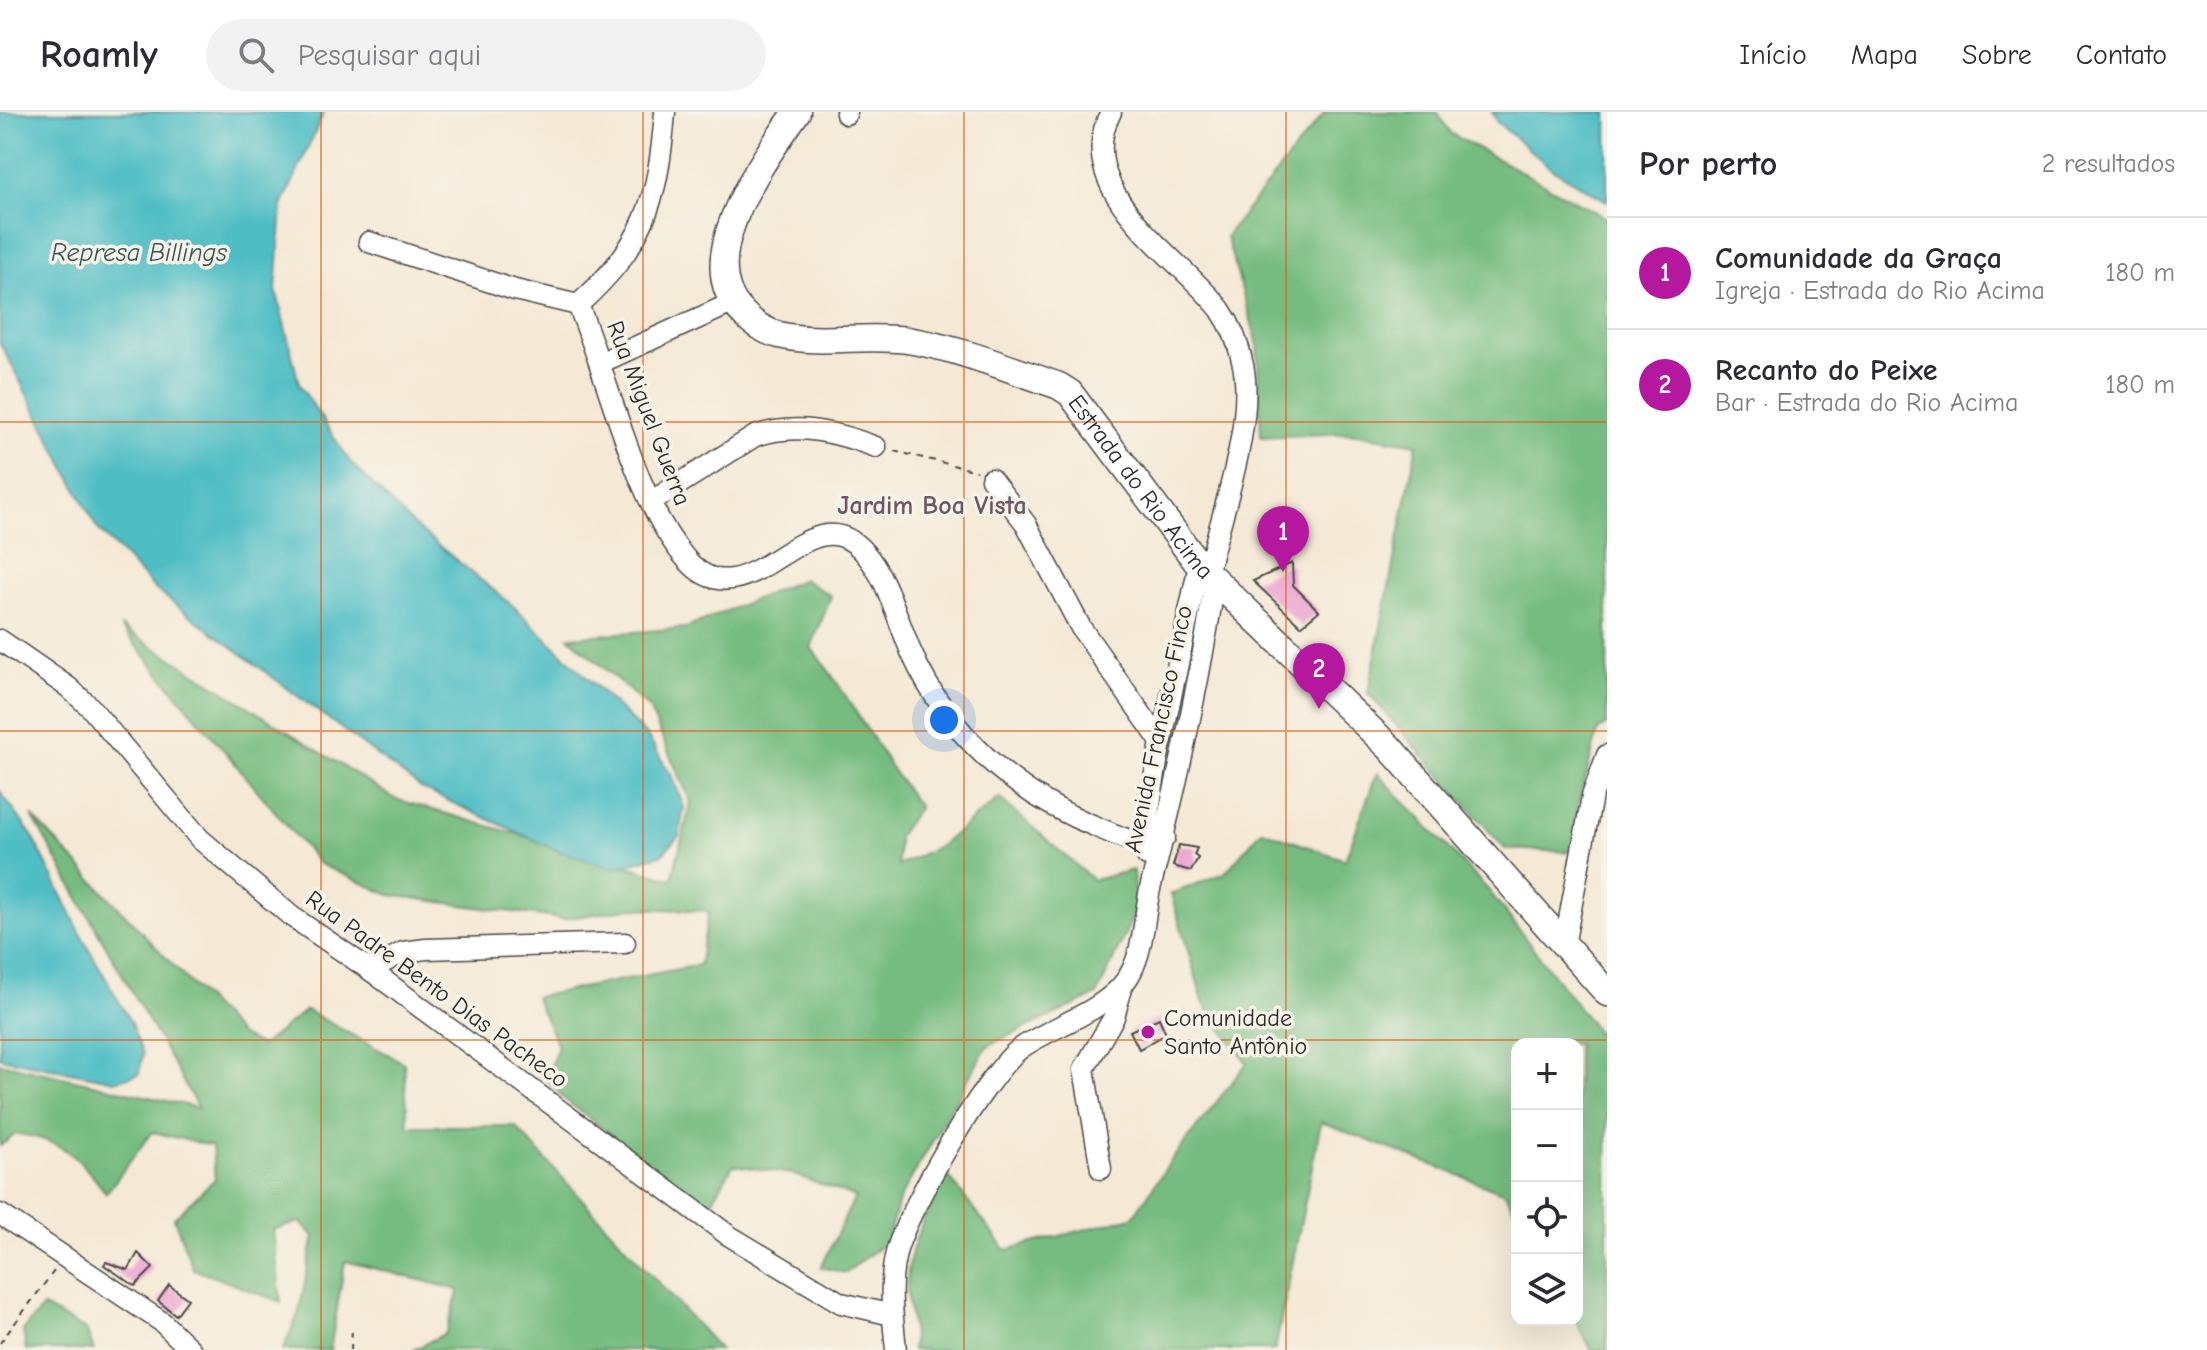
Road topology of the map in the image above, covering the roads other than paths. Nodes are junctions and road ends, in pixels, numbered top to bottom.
1 (665, 112) edge
2 (797, 112) edge
3 (1111, 112) edge
4 (369, 242) dead end
5 (732, 303) junction
6 (578, 305) junction
7 (602, 362) junction
8 (876, 447) road end
9 (991, 479) road end
10 (652, 501) junction
11 (1207, 574) junction
12 (0, 640) edge
13 (1161, 742) junction
14 (1607, 755) edge
15 (1165, 837) junction
16 (1145, 843) junction
17 (1150, 886) junction
18 (625, 943) dead end
19 (1564, 946) junction
20 (370, 970) junction
21 (1123, 984) junction
22 (1607, 993) edge
23 (1101, 1169) dead end
24 (0, 1214) edge
25 (892, 1315) junction
26 (191, 1350) edge
27 (896, 1350) edge

1 - 6 street
2 - 5 main road
3 - 11 street, Avenida Francisco Finco
4 - 6 street, Rua Miguel Guerra
5 - 7 street
5 - 11 main road, Estrada do Rio Acima
6 - 7 street, Rua Miguel Guerra
7 - 10 street, Rua Miguel Guerra
8 - 10 street
9 - 13 street
10 - 16 street, Rua Miguel Guerra
11 - 13 street, Avenida Francisco Finco
11 - 15 street, Avenida Francisco Finco
11 - 19 main road, Estrada do Rio Acima
12 - 20 street, Rua Padre Bento Dias Pacheco
13 - 16 street, Avenida Francisco Finco
14 - 19 street
15 - 16 street
15 - 17 street, Avenida Francisco Finco
16 - 17 street, Avenida Francisco Finco
17 - 21 street, Avenida Francisco Finco
18 - 20 street
19 - 22 main road, Estrada do Rio Acima
20 - 25 street, Rua Padre Bento Dias Pacheco
21 - 23 street, Avenida Francisco Finco
21 - 25 street
24 - 26 street
25 - 27 street

